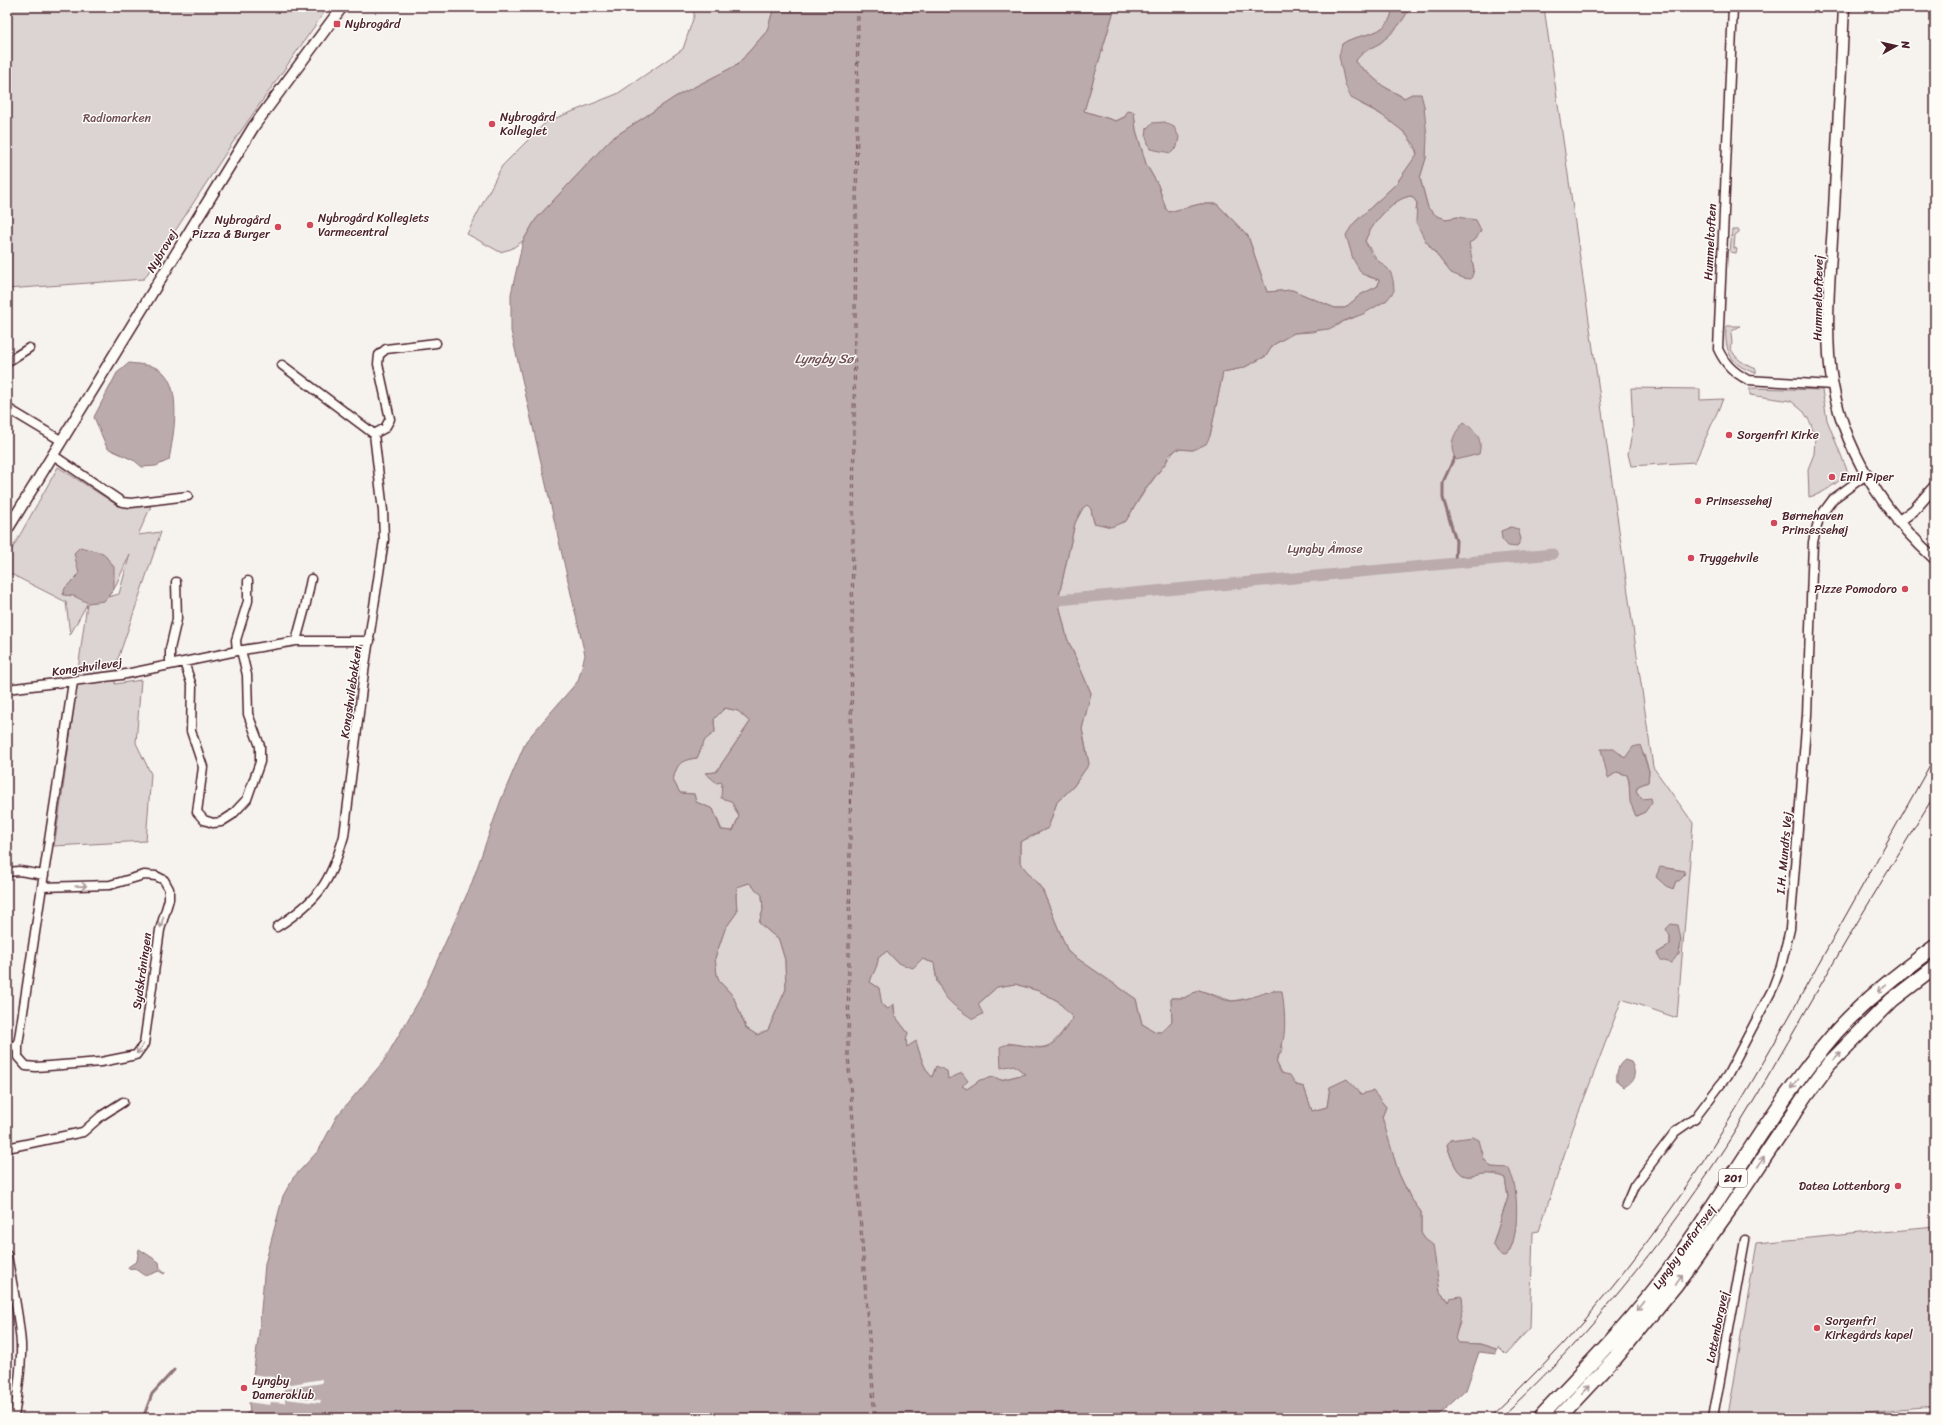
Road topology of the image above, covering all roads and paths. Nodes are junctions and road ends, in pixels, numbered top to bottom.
1 (342, 7) edge
2 (1733, 7) edge
3 (1844, 7) edge
4 (436, 343) dead end
5 (29, 348) dead end
6 (7, 362) edge
7 (282, 365) dead end
8 (1833, 385) junction
9 (7, 408) edge
10 (374, 434) junction
11 (62, 441) junction
12 (53, 455) junction
13 (1866, 475) junction
14 (1935, 486) edge
15 (188, 496) dead end
16 (1898, 522) junction
17 (7, 530) edge
18 (1935, 559) edge
19 (311, 580) dead end
20 (248, 581) dead end
21 (176, 582) dead end
22 (296, 641) junction
23 (370, 641) junction
24 (239, 651) junction
25 (184, 662) junction
26 (170, 665) junction
27 (73, 682) junction
28 (7, 689) edge
29 (7, 872) edge
30 (44, 875) junction
31 (42, 887) junction
32 (277, 927) dead end
33 (1935, 937) edge
34 (1935, 947) edge
35 (1935, 967) edge
36 (1904, 969) junction
37 (1935, 974) edge
38 (1892, 1000) junction
39 (18, 1045) junction
40 (7, 1046) edge
41 (123, 1102) dead end
42 (7, 1148) edge
43 (1626, 1205) dead end
44 (1745, 1240) dead end
45 (7, 1255) edge
46 (14, 1418) edge
47 (1539, 1418) edge
48 (1559, 1418) edge
49 (1713, 1418) edge

1 - 11 street, Nybrovej
2 - 8 street, Hummeltoften
3 - 8 street, Hummeltoftevej
4 - 10 street
5 - 6 street
7 - 10 street
8 - 13 street, Hummeltoftevej
9 - 11 street
10 - 23 street, Kongshvilebakken
11 - 12 street, Nybrovej
12 - 15 street
12 - 17 street, Nybrovej
13 - 16 street, Hummeltoftevej
13 - 43 street, I.H. Mundts Vej
14 - 16 street
16 - 18 street, Hummeltoftevej
19 - 22 street
20 - 24 street
21 - 26 street
22 - 23 street, Kongshvilevej
22 - 24 street, Kongshvilevej
23 - 32 street, Kongshvilebakken
24 - 25 street, Kongshvilevej
24 - 25 street
25 - 26 street, Kongshvilevej
26 - 27 street, Kongshvilevej
27 - 28 street, Kongshvilevej
27 - 30 street, Sydskråningen
29 - 30 street
30 - 31 street, Sydskråningen
31 - 39 street, Sydskråningen
31 -> 39 street, Sydskråningen
33 - 36 highway
34 - 36 highway, Lyngby Omfartsvej / 201
35 - 38 highway, Lyngby Omfartsvej / 201
36 -> 47 highway, Lyngby Omfartsvej / 201
37 - 38 highway
48 -> 38 highway, Lyngby Omfartsvej / 201
39 - 40 street
41 - 42 street
44 - 49 street, Lottenborgvej
45 - 46 street

